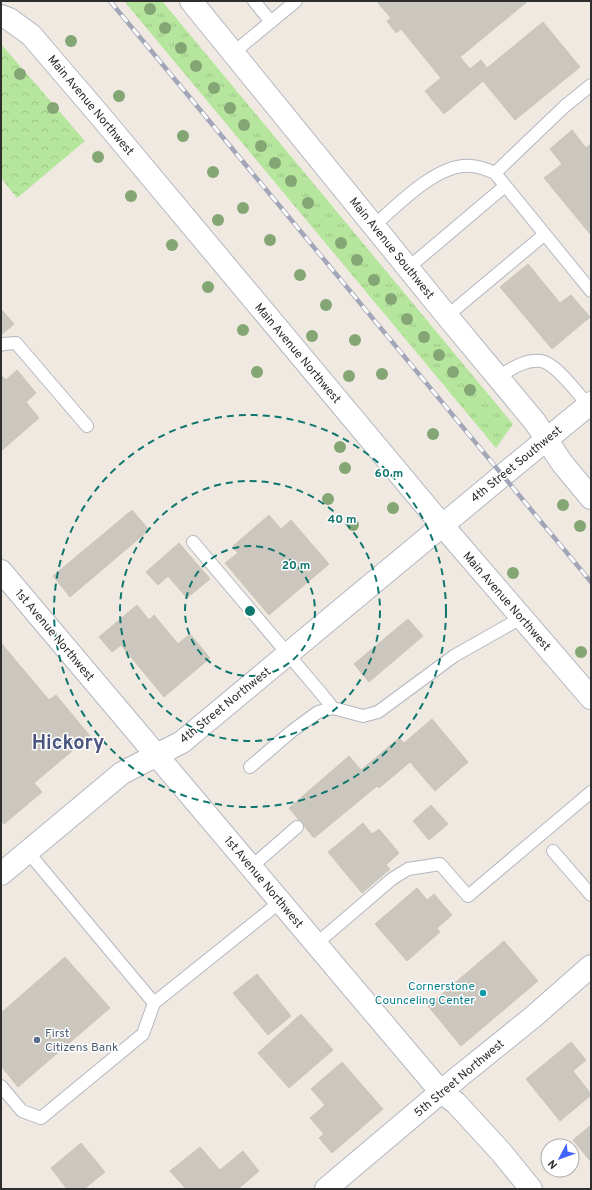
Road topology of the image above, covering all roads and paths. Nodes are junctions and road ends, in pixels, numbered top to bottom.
1 (191, 1) edge
2 (254, 1) edge
3 (296, 1) edge
4 (1, 16) edge
5 (271, 22) junction
6 (233, 53) junction
7 (591, 85) edge
8 (495, 173) junction
9 (505, 186) junction
10 (374, 226) junction
11 (545, 234) junction
12 (408, 268) junction
13 (591, 291) edge
14 (447, 316) junction
15 (1, 345) edge
16 (498, 378) junction
17 (589, 404) edge
18 (87, 426) dead end
19 (546, 439) junction
20 (591, 498) edge
21 (442, 526) junction
22 (193, 542) dead end
23 (1, 571) edge
24 (521, 618) junction
25 (287, 654) junction
26 (591, 698) edge
27 (333, 708) junction
28 (156, 754) junction
29 (250, 767) dead end
30 (591, 792) edge
31 (298, 827) dead end
32 (553, 851) dead end
33 (28, 852) junction
34 (251, 867) junction
35 (1, 874) edge
36 (591, 895) edge
37 (280, 902) junction
38 (316, 944) junction
39 (591, 966) edge
40 (154, 1003) junction
41 (1, 1086) edge
42 (441, 1092) junction
43 (326, 1189) edge
44 (531, 1189) edge

1 - 6 street, Main Avenue Southwest
2 - 5 lane
3 - 5 lane
4 - 21 street, Main Avenue Northwest
5 - 6 lane
6 - 10 street, Main Avenue Southwest
7 - 8 lane
8 - 9 lane
8 - 10 lane
9 - 11 lane
9 - 12 lane
10 - 12 street, Main Avenue Southwest
11 - 13 lane
11 - 14 lane
12 - 14 street, Main Avenue Southwest
14 - 16 street, Main Avenue Southwest
15 - 18 lane
16 - 17 lane
16 - 19 street, Main Avenue Southwest
17 - 19 street, 4th Street Southwest
19 - 20 street, Main Avenue Southwest
19 - 21 street, 4th Street Southwest
21 - 24 street, Main Avenue Northwest
21 - 25 street, 4th Street Northwest
22 - 25 lane
23 - 28 street, 1st Avenue Northwest
24 - 26 street, Main Avenue Northwest
24 - 27 lane
25 - 27 lane
25 - 28 street, 4th Street Northwest
27 - 29 lane
28 - 33 street, 4th Street Northwest
28 - 34 street, 1st Avenue Northwest
30 - 38 lane
31 - 34 lane
32 - 36 lane
33 - 35 street, 4th Street Northwest
33 - 40 lane
34 - 37 street, 1st Avenue Northwest
37 - 38 street, 1st Avenue Northwest
37 - 40 lane
38 - 42 street, 1st Avenue Northwest
39 - 42 street, 5th Street Northwest
40 - 41 lane
42 - 43 street, 5th Street Northwest
42 - 44 street, 1st Avenue Northwest

